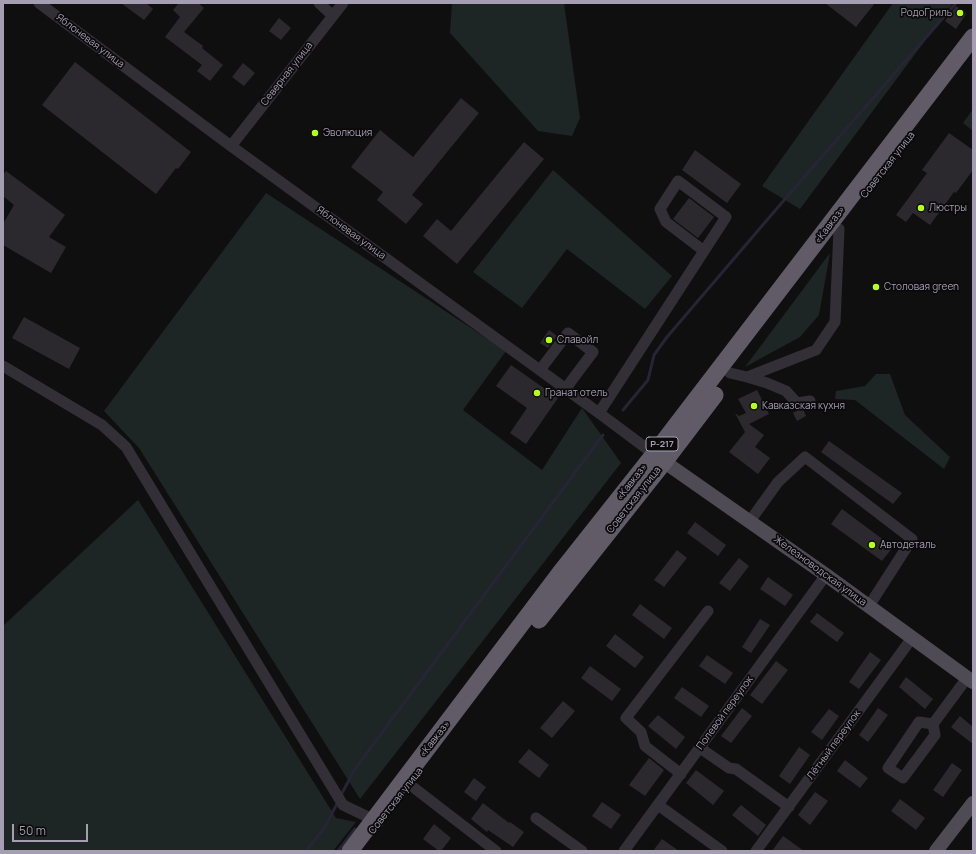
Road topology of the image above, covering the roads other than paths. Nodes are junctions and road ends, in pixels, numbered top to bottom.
1 (39, 3) edge
2 (319, 3) edge
3 (343, 3) edge
4 (332, 16) junction
5 (973, 37) edge
6 (973, 56) edge
7 (231, 146) junction
8 (838, 229) junction
9 (704, 251) junction
10 (3, 366) edge
11 (540, 370) junction
12 (730, 374) junction
13 (747, 377) junction
14 (566, 388) junction
15 (810, 401) dead end
16 (599, 412) junction
17 (659, 458) junction
18 (750, 521) junction
19 (826, 575) junction
20 (868, 606) junction
21 (708, 611) dead end
22 (912, 638) junction
23 (970, 680) edge
24 (933, 724) junction
25 (700, 748) junction
26 (680, 774) junction
27 (409, 784) junction
28 (973, 803) edge
29 (658, 805) junction
30 (789, 806) junction
31 (536, 818) dead end
32 (376, 822) junction
33 (350, 851) edge
34 (357, 851) edge
35 (496, 851) edge
36 (582, 851) edge
37 (624, 851) edge
38 (722, 851) edge
39 (756, 851) edge
40 (936, 851) edge

1 - 7 street, Яблоневая улица
2 - 4 street
3 - 4 street, Северная улица
4 - 7 street, Северная улица
5 - 17 highway, «Кавказ» / Р-217
6 - 8 highway, Советская улица / Р-217
7 - 11 street, Яблоневая улица
8 - 12 highway, Советская улица / Р-217
8 - 13 street
9 - 9 street
9 - 16 street
10 - 32 street
11 - 14 street, Яблоневая улица
11 - 14 street
12 - 13 street
12 - 17 highway, Советская улица / Р-217
13 - 15 street
14 - 16 street, Яблоневая улица
16 - 17 street, Яблоневая улица
17 - 18 main road, Железноводская улица
17 - 27 highway, Советская улица / Р-217
17 - 32 highway, «Кавказ» / Р-217
18 - 19 main road, Железноводская улица
18 - 20 street
19 - 20 main road, Железноводская улица
19 - 25 street, Полевой переулок
20 - 22 main road, Железноводская улица
21 - 26 street
22 - 23 main road, Железноводская улица
22 - 30 street, Лётный переулок
23 - 24 street
24 - 24 street
25 - 26 street, Полевой переулок
25 - 30 street
26 - 29 street, Полевой переулок
27 - 32 highway, Советская улица / Р-217
27 - 35 street
28 - 40 main road
29 - 37 street, Полевой переулок
29 - 38 street
30 - 39 street, Лётный переулок
31 - 36 street
32 - 33 highway, «Кавказ» / Р-217
32 - 34 highway, Советская улица / Р-217

